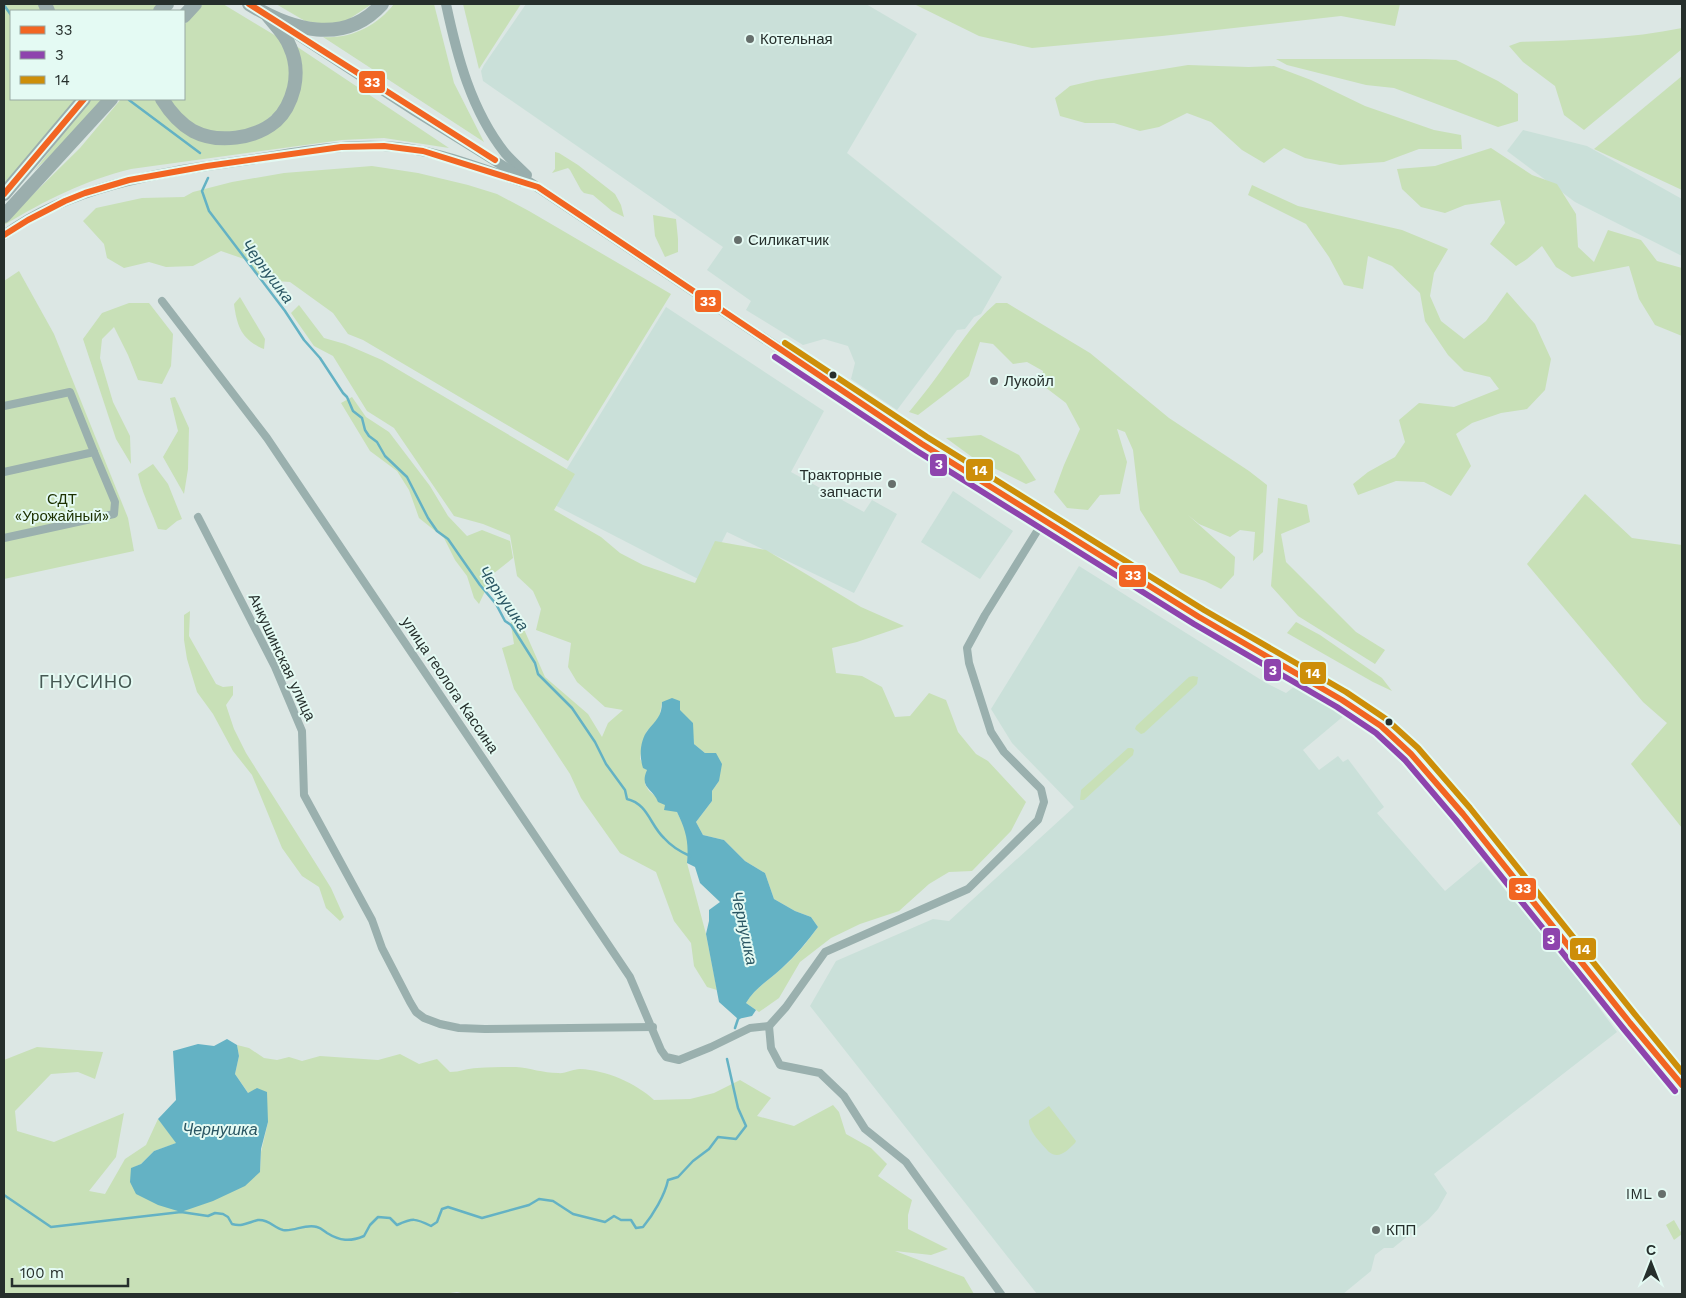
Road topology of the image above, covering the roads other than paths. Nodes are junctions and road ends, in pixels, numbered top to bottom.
1 (195, 4) edge
2 (249, 4) edge
3 (382, 4) edge
4 (446, 4) edge
5 (185, 15) edge
6 (268, 16) junction
7 (83, 100) edge
8 (111, 100) edge
9 (163, 100) edge
10 (538, 187) junction
11 (4, 194) edge
12 (4, 216) edge
13 (4, 235) edge
14 (162, 301) dead end
15 (4, 406) edge
16 (94, 452) junction
17 (4, 472) edge
18 (198, 517) dead end
19 (1044, 520) junction
20 (4, 538) edge
21 (769, 1026) junction
22 (653, 1028) junction
23 (1682, 1085) edge
24 (1002, 1294) edge

1 - 5 highway
2 - 6 highway
3 - 6 highway
4 - 10 main road
6 - 9 highway
6 - 10 main road
7 - 11 highway
8 - 12 highway
10 - 13 main road
10 - 19 main road
14 - 22 street, улица геолога Кассина
15 - 16 street
16 - 17 street
16 - 20 street
18 - 22 street, Анкушинская улица
19 - 21 street
19 - 23 main road
21 - 22 street, улица геолога Кассина
21 - 24 street

